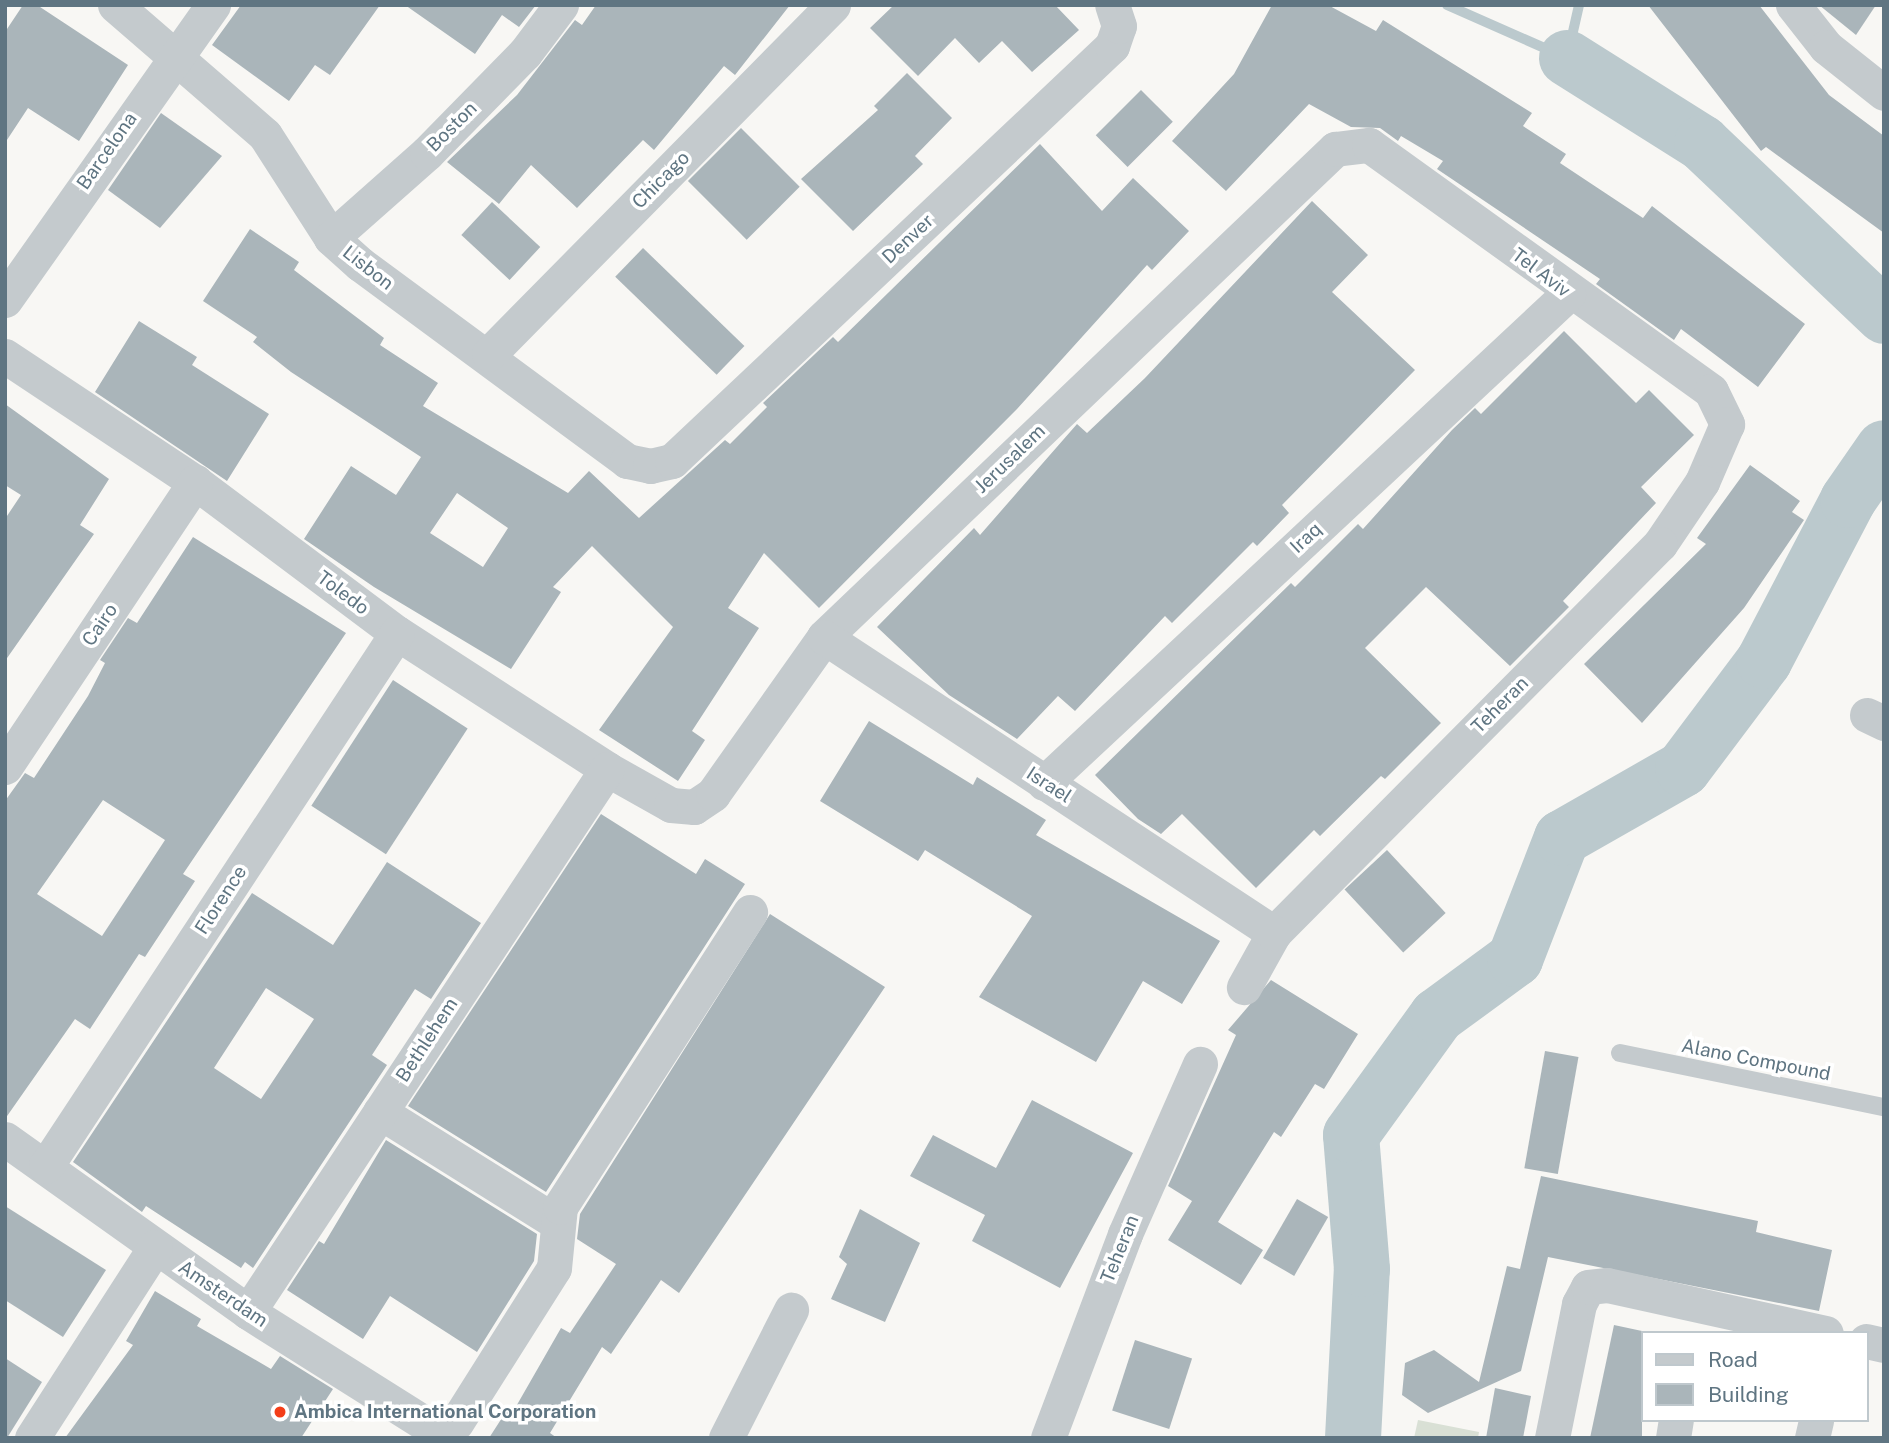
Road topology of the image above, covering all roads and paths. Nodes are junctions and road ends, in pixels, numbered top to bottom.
1 (115, 5) edge
2 (213, 5) edge
3 (561, 5) edge
4 (833, 5) edge
5 (1112, 5) edge
6 (1793, 5) edge
7 (175, 53) junction
8 (1884, 93) edge
9 (1357, 143) joint
10 (331, 238) junction
11 (1568, 294) junction
12 (5, 300) edge
13 (489, 354) junction
14 (5, 356) edge
15 (1723, 407) joint
16 (672, 461) joint
17 (195, 482) junction
18 (397, 633) junction
19 (824, 636) junction
20 (5, 767) edge
21 (607, 769) junction
22 (1044, 783) junction
23 (694, 807) joint
24 (750, 912) dead end
25 (1274, 933) junction
26 (1244, 987) dead end
27 (1620, 1053) dead end
28 (1200, 1065) dead end
29 (1884, 1107) edge
30 (380, 1112) junction
31 (5, 1139) edge
32 (46, 1166) junction
33 (556, 1222) junction
34 (155, 1247) junction
35 (792, 1310) dead end
36 (248, 1312) junction
37 (1696, 1319) edge
38 (1807, 1331) edge
39 (452, 1431) edge
40 (32, 1438) edge
41 (726, 1438) edge
42 (1048, 1438) edge
43 (1552, 1438) edge

1 - 7 street, Lisbon
2 - 7 street, Barcelona
3 - 10 street, Boston
4 - 13 street, Chicago
5 - 16 street, Denver
6 - 8 street
7 - 10 street, Lisbon
7 - 12 street, Barcelona
9 - 11 street, Tel Aviv
9 - 19 street, Jerusalem
10 - 13 street, Lisbon
11 - 15 street, Tel Aviv
11 - 22 street, Iraq
13 - 16 street, Lisbon
14 - 17 street, Toledo
15 - 25 street, Teheran
17 - 18 street, Toledo
17 - 20 street, Cairo
18 - 21 street, Toledo
18 - 32 street, Florence
19 - 22 street, Israel
19 - 23 street, Jerusalem
21 - 23 street, Toledo
21 - 30 street, Bethlehem
22 - 25 street, Israel
24 - 33 street
25 - 26 street, Teheran
27 - 29 lane, Alano Compound
28 - 42 street, Teheran
30 - 33 street
30 - 36 street, Bethlehem
31 - 32 street, Amsterdam
32 - 34 street, Amsterdam
33 - 39 street
34 - 36 street, Amsterdam
34 - 40 street
35 - 41 street
36 - 39 street, Amsterdam
37 - 38 street
37 - 43 street

